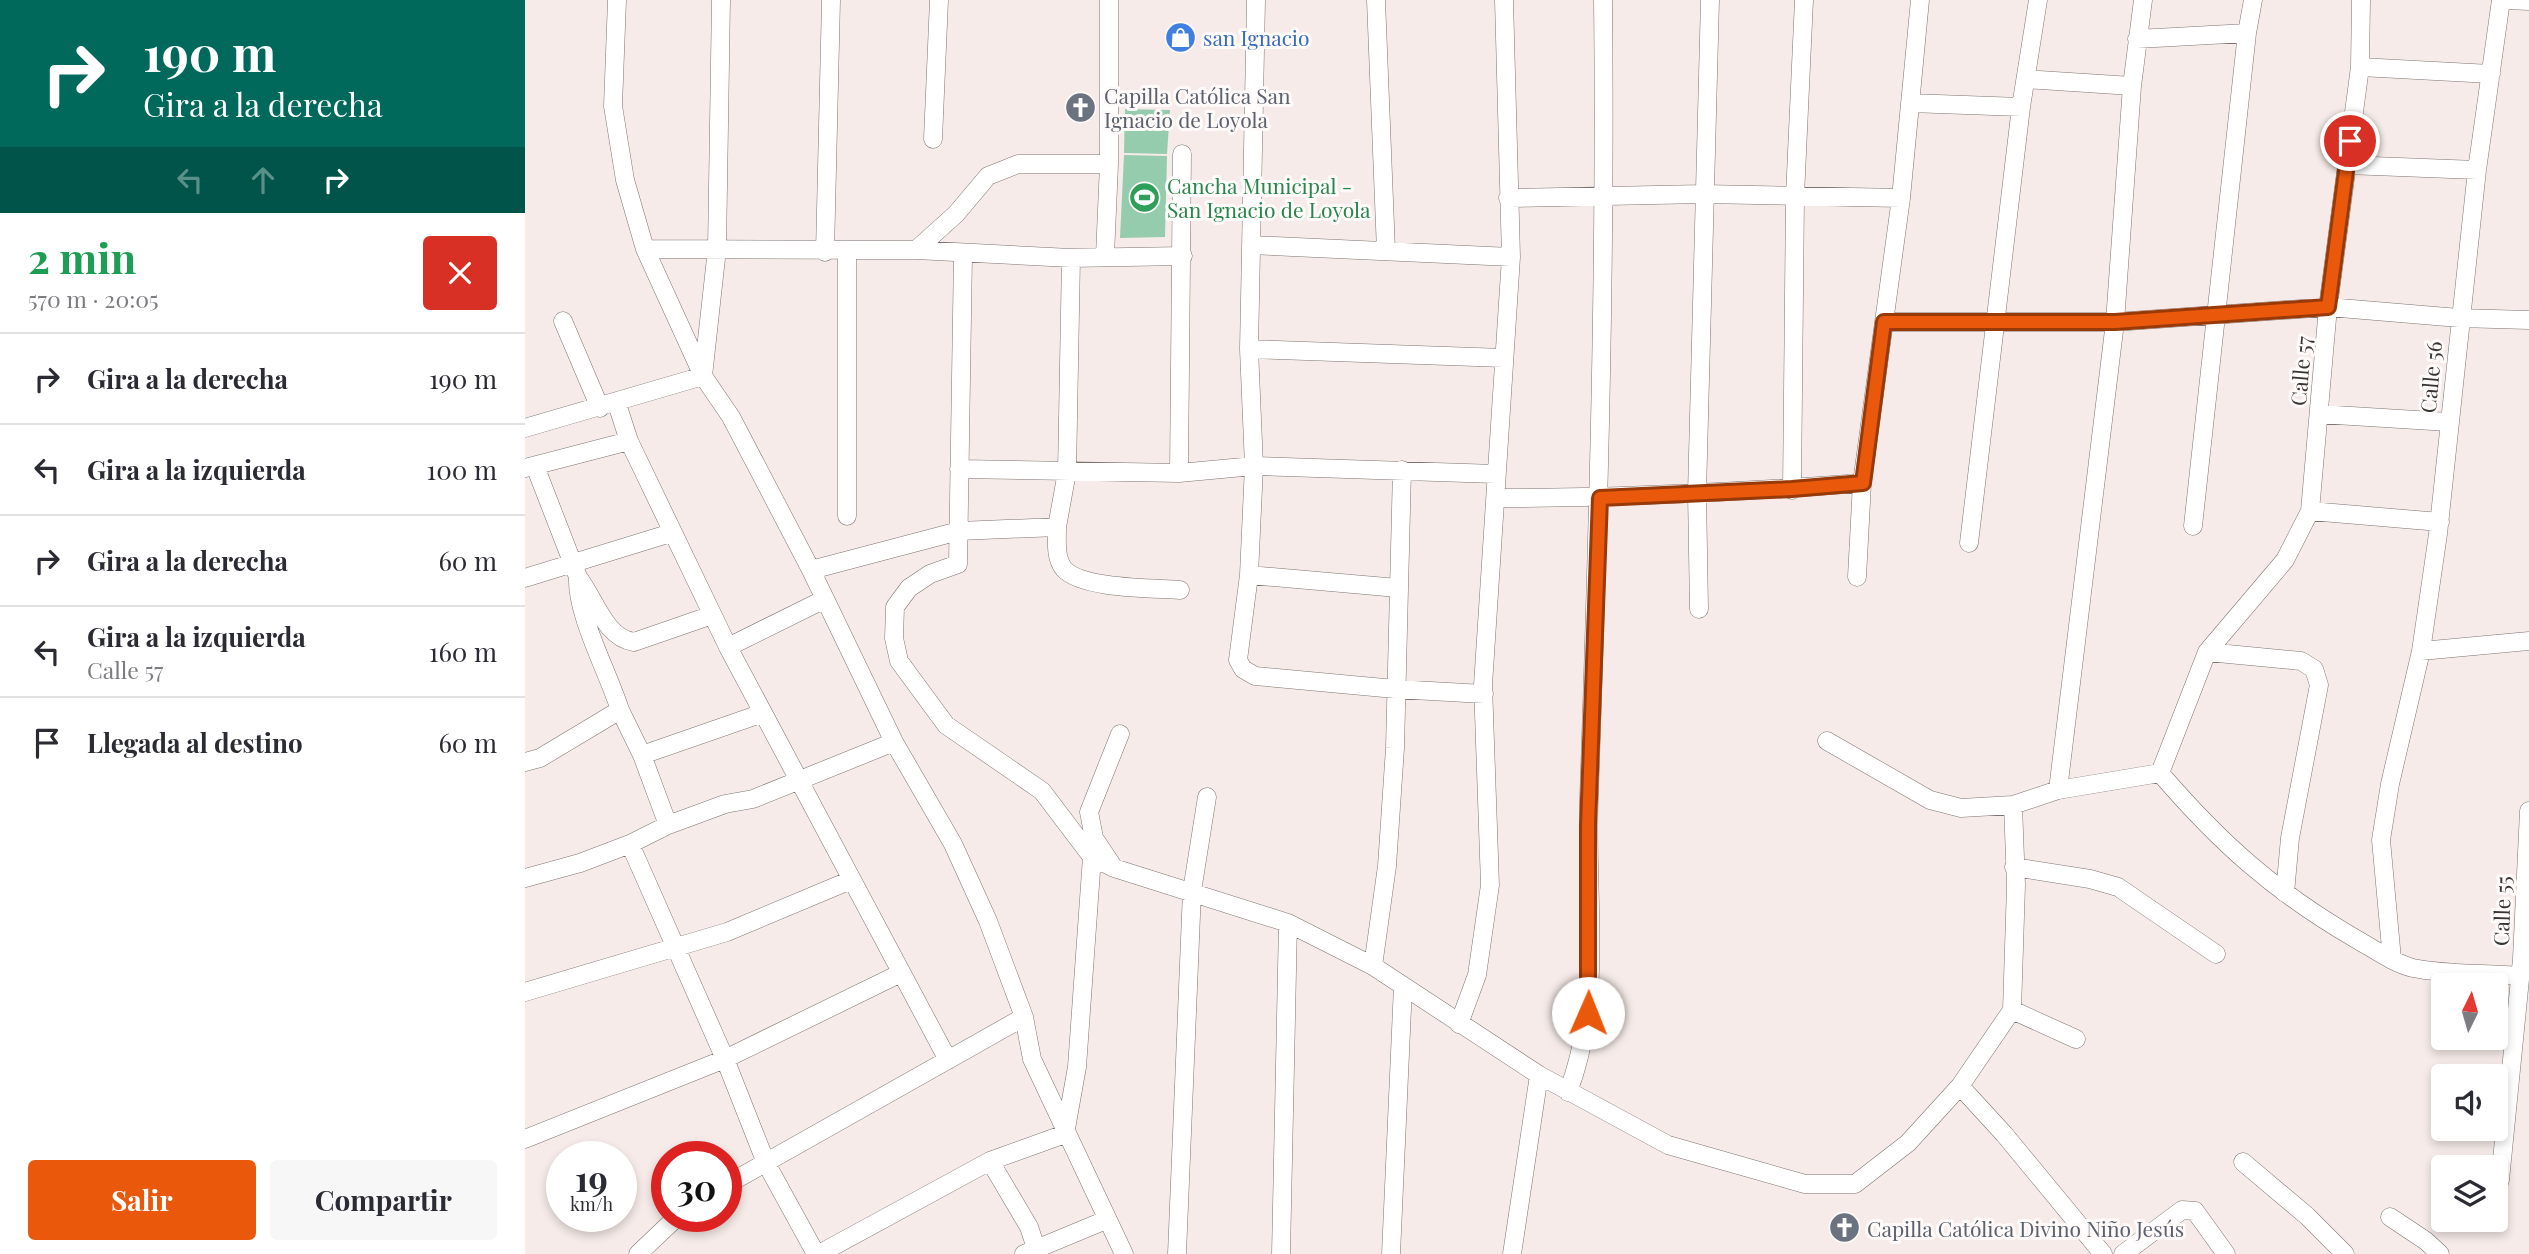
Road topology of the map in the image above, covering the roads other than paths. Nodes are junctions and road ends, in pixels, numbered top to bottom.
1 (617, 0) edge
2 (721, 0) edge
3 (831, 0) edge
4 (939, 0) edge
5 (1109, 0) edge
6 (1256, 0) edge
7 (1376, 0) edge
8 (1504, 0) edge
9 (1603, 0) edge
10 (1710, 0) edge
11 (1804, 0) edge
12 (1920, 0) edge
13 (2038, 0) edge
14 (2143, 0) edge
15 (2253, 0) edge
16 (2361, 0) edge
17 (2503, 0) edge
18 (2529, 1) edge
19 (2247, 33) junction
20 (2137, 39) junction
21 (2360, 67) junction
22 (2491, 74) junction
23 (2026, 79) junction
24 (2132, 86) junction
25 (1910, 103) junction
26 (2021, 107) junction
27 (933, 139) dead end
28 (1182, 154) dead end
29 (1109, 164) junction
30 (2347, 165) junction
31 (2477, 170) junction
32 (1703, 194) junction
33 (1795, 196) junction
34 (1509, 198) junction
35 (1605, 198) junction
36 (1901, 198) junction
37 (1251, 244) junction
38 (645, 249) junction
39 (717, 249) junction
40 (916, 250) junction
41 (847, 251) junction
42 (1386, 251) junction
43 (825, 252) junction
44 (963, 254) junction
45 (1105, 256) junction
46 (1183, 257) junction
47 (1511, 257) junction
48 (1071, 258) junction
49 (2328, 307) junction
50 (2218, 313) junction
51 (2459, 318) junction
52 (2529, 320) edge
53 (563, 321) dead end
54 (1884, 322) junction
55 (2115, 322) junction
56 (1997, 323) junction
57 (1249, 349) junction
58 (1504, 358) junction
59 (703, 376) junction
60 (608, 406) junction
61 (2319, 414) junction
62 (2449, 422) junction
63 (525, 428) edge
64 (629, 441) junction
65 (1254, 466) junction
66 (530, 467) edge
67 (959, 469) junction
68 (1402, 470) junction
69 (1067, 472) junction
70 (1178, 473) junction
71 (1496, 474) junction
72 (1863, 483) junction
73 (1792, 489) junction
74 (1697, 493) junction
75 (1498, 498) junction
76 (1600, 498) junction
77 (2310, 510) junction
78 (847, 516) dead end
79 (2440, 522) junction
80 (2193, 526) dead end
81 (1057, 527) junction
82 (959, 531) junction
83 (671, 533) junction
84 (1969, 542) dead end
85 (575, 570) junction
86 (811, 570) junction
87 (1249, 575) junction
88 (1857, 577) dead end
89 (525, 578) edge
90 (1398, 588) junction
91 (1180, 590) dead end
92 (825, 599) junction
93 (1699, 609) dead end
94 (712, 615) junction
95 (2529, 641) edge
96 (728, 647) junction
97 (2421, 651) junction
98 (2207, 652) junction
99 (1395, 689) junction
100 (1483, 694) junction
101 (620, 710) junction
102 (763, 713) junction
103 (1121, 734) dead end
104 (1827, 741) dead end
105 (894, 742) junction
106 (642, 755) junction
107 (525, 762) edge
108 (2160, 774) junction
109 (799, 780) junction
110 (2057, 790) junction
111 (1207, 797) dead end
112 (2013, 805) junction
113 (2529, 811) edge
114 (668, 825) junction
115 (630, 844) junction
116 (1092, 857) junction
117 (2014, 867) junction
118 (1114, 868) junction
119 (525, 878) edge
120 (851, 880) junction
121 (1192, 891) junction
122 (2285, 893) junction
123 (1287, 923) junction
124 (675, 949) junction
125 (2216, 954) dead end
126 (2392, 960) junction
127 (2524, 965) edge
128 (1373, 966) junction
129 (901, 973) junction
130 (1403, 986) junction
131 (525, 992) edge
132 (2012, 1010) junction
133 (1024, 1017) junction
134 (1459, 1024) junction
135 (2077, 1039) dead end
136 (725, 1059) junction
137 (948, 1060) junction
138 (1539, 1075) junction
139 (1959, 1086) junction
140 (1568, 1092) junction
141 (1065, 1134) junction
142 (525, 1139) edge
143 (2503, 1155) edge
144 (990, 1161) junction
145 (2243, 1162) dead end
146 (766, 1163) junction
147 (742, 1176) edge
148 (2390, 1217) dead end
149 (1106, 1220) junction
150 (661, 1232) edge
151 (1033, 1252) edge
152 (638, 1254) edge
153 (818, 1254) edge
154 (1123, 1254) edge
155 (1177, 1254) edge
156 (1281, 1254) edge
157 (1391, 1254) edge
158 (1512, 1254) edge
159 (2103, 1254) edge
160 (2123, 1254) edge
161 (2226, 1254) edge
162 (2345, 1254) edge
163 (2440, 1254) edge

1 - 38 street
2 - 39 street
3 - 43 street
4 - 27 street
5 - 29 street
6 - 37 street
7 - 42 street
8 - 34 street
9 - 35 street
10 - 32 street
11 - 33 street
12 - 25 street
13 - 23 street
14 - 20 street
15 - 19 street
16 - 21 street, Calle 57
17 - 18 street
17 - 22 street, Calle 56
19 - 20 street
19 - 50 street
20 - 24 street
21 - 22 street
21 - 30 street, Calle 57
22 - 31 street, Calle 56
23 - 24 street
23 - 26 street
24 - 55 street
25 - 26 street
25 - 36 street
26 - 56 street
28 - 46 street
29 - 40 street
29 - 45 street
30 - 31 street
30 - 49 street, Calle 57
31 - 51 street, Calle 56
32 - 33 street
32 - 35 street
32 - 74 street
33 - 36 street
33 - 73 street
34 - 35 street
34 - 47 street
35 - 76 street
36 - 54 street
37 - 42 street
37 - 57 street
38 - 39 street
38 - 59 street
39 - 43 street
39 - 59 street
40 - 41 street
40 - 44 street
41 - 43 street
41 - 78 street
42 - 47 street
44 - 48 street
44 - 67 street
45 - 46 street
45 - 48 street
46 - 70 street
47 - 58 street
48 - 69 street
49 - 50 street
49 - 51 street
49 - 61 street, Calle 57
50 - 55 street
50 - 80 street
51 - 52 street
51 - 62 street, Calle 56
53 - 60 street
54 - 56 street
54 - 72 street
55 - 56 street
55 - 110 street
56 - 84 street
57 - 58 street
57 - 65 street
58 - 71 street
59 - 60 street
59 - 86 street
60 - 63 street
60 - 64 street
61 - 62 street
61 - 77 street, Calle 57
62 - 79 street, Calle 56
64 - 66 street
64 - 83 street
65 - 68 street
65 - 70 street
65 - 87 street
66 - 85 street
67 - 69 street
67 - 82 street
68 - 71 street
68 - 90 street
69 - 70 street
69 - 81 street
71 - 75 street
72 - 73 street
72 - 88 street
73 - 74 street
74 - 76 street
74 - 93 street
75 - 76 street
75 - 100 street
76 - 140 street
77 - 79 street
77 - 98 street, Calle 57
79 - 97 street, Calle 56
81 - 82 street
81 - 91 street
82 - 86 street
82 - 116 street
83 - 85 street
83 - 94 street
85 - 89 street
85 - 94 street
85 - 101 street
86 - 92 street
87 - 90 street
87 - 99 street
90 - 99 street
92 - 96 street
92 - 105 street
94 - 96 street
95 - 97 street
96 - 102 street
97 - 126 street, Calle 56
98 - 108 street, Calle 57
98 - 122 street
99 - 100 street
99 - 128 street
100 - 134 street
101 - 106 street
101 - 107 street
102 - 106 street
102 - 109 street
103 - 118 street
104 - 112 street
105 - 109 street
105 - 133 street
106 - 114 street
108 - 110 street
108 - 122 street
109 - 114 street
109 - 120 street
110 - 112 street
111 - 121 street
112 - 117 street
113 - 127 street, Calle 55
114 - 115 street
115 - 119 street
115 - 124 street
116 - 118 street
116 - 141 street
117 - 125 street
117 - 132 street
118 - 121 street
120 - 124 street
120 - 129 street
121 - 123 street
121 - 155 street
122 - 126 street
123 - 128 street
123 - 156 street
124 - 131 street
124 - 136 street
126 - 127 street
127 - 143 street, Calle 55
128 - 130 street
129 - 136 street
129 - 137 street
130 - 134 street
130 - 157 street
132 - 135 street
132 - 139 street
133 - 137 street
133 - 141 street
134 - 138 street
136 - 142 street
136 - 146 street
137 - 146 street
138 - 140 street
138 - 158 street
139 - 140 street
139 - 159 street
141 - 144 street
141 - 149 street
144 - 151 street
144 - 153 street
145 - 162 street
146 - 147 street
146 - 153 street
148 - 163 street
149 - 151 street
149 - 154 street
150 - 152 street
160 - 161 street

